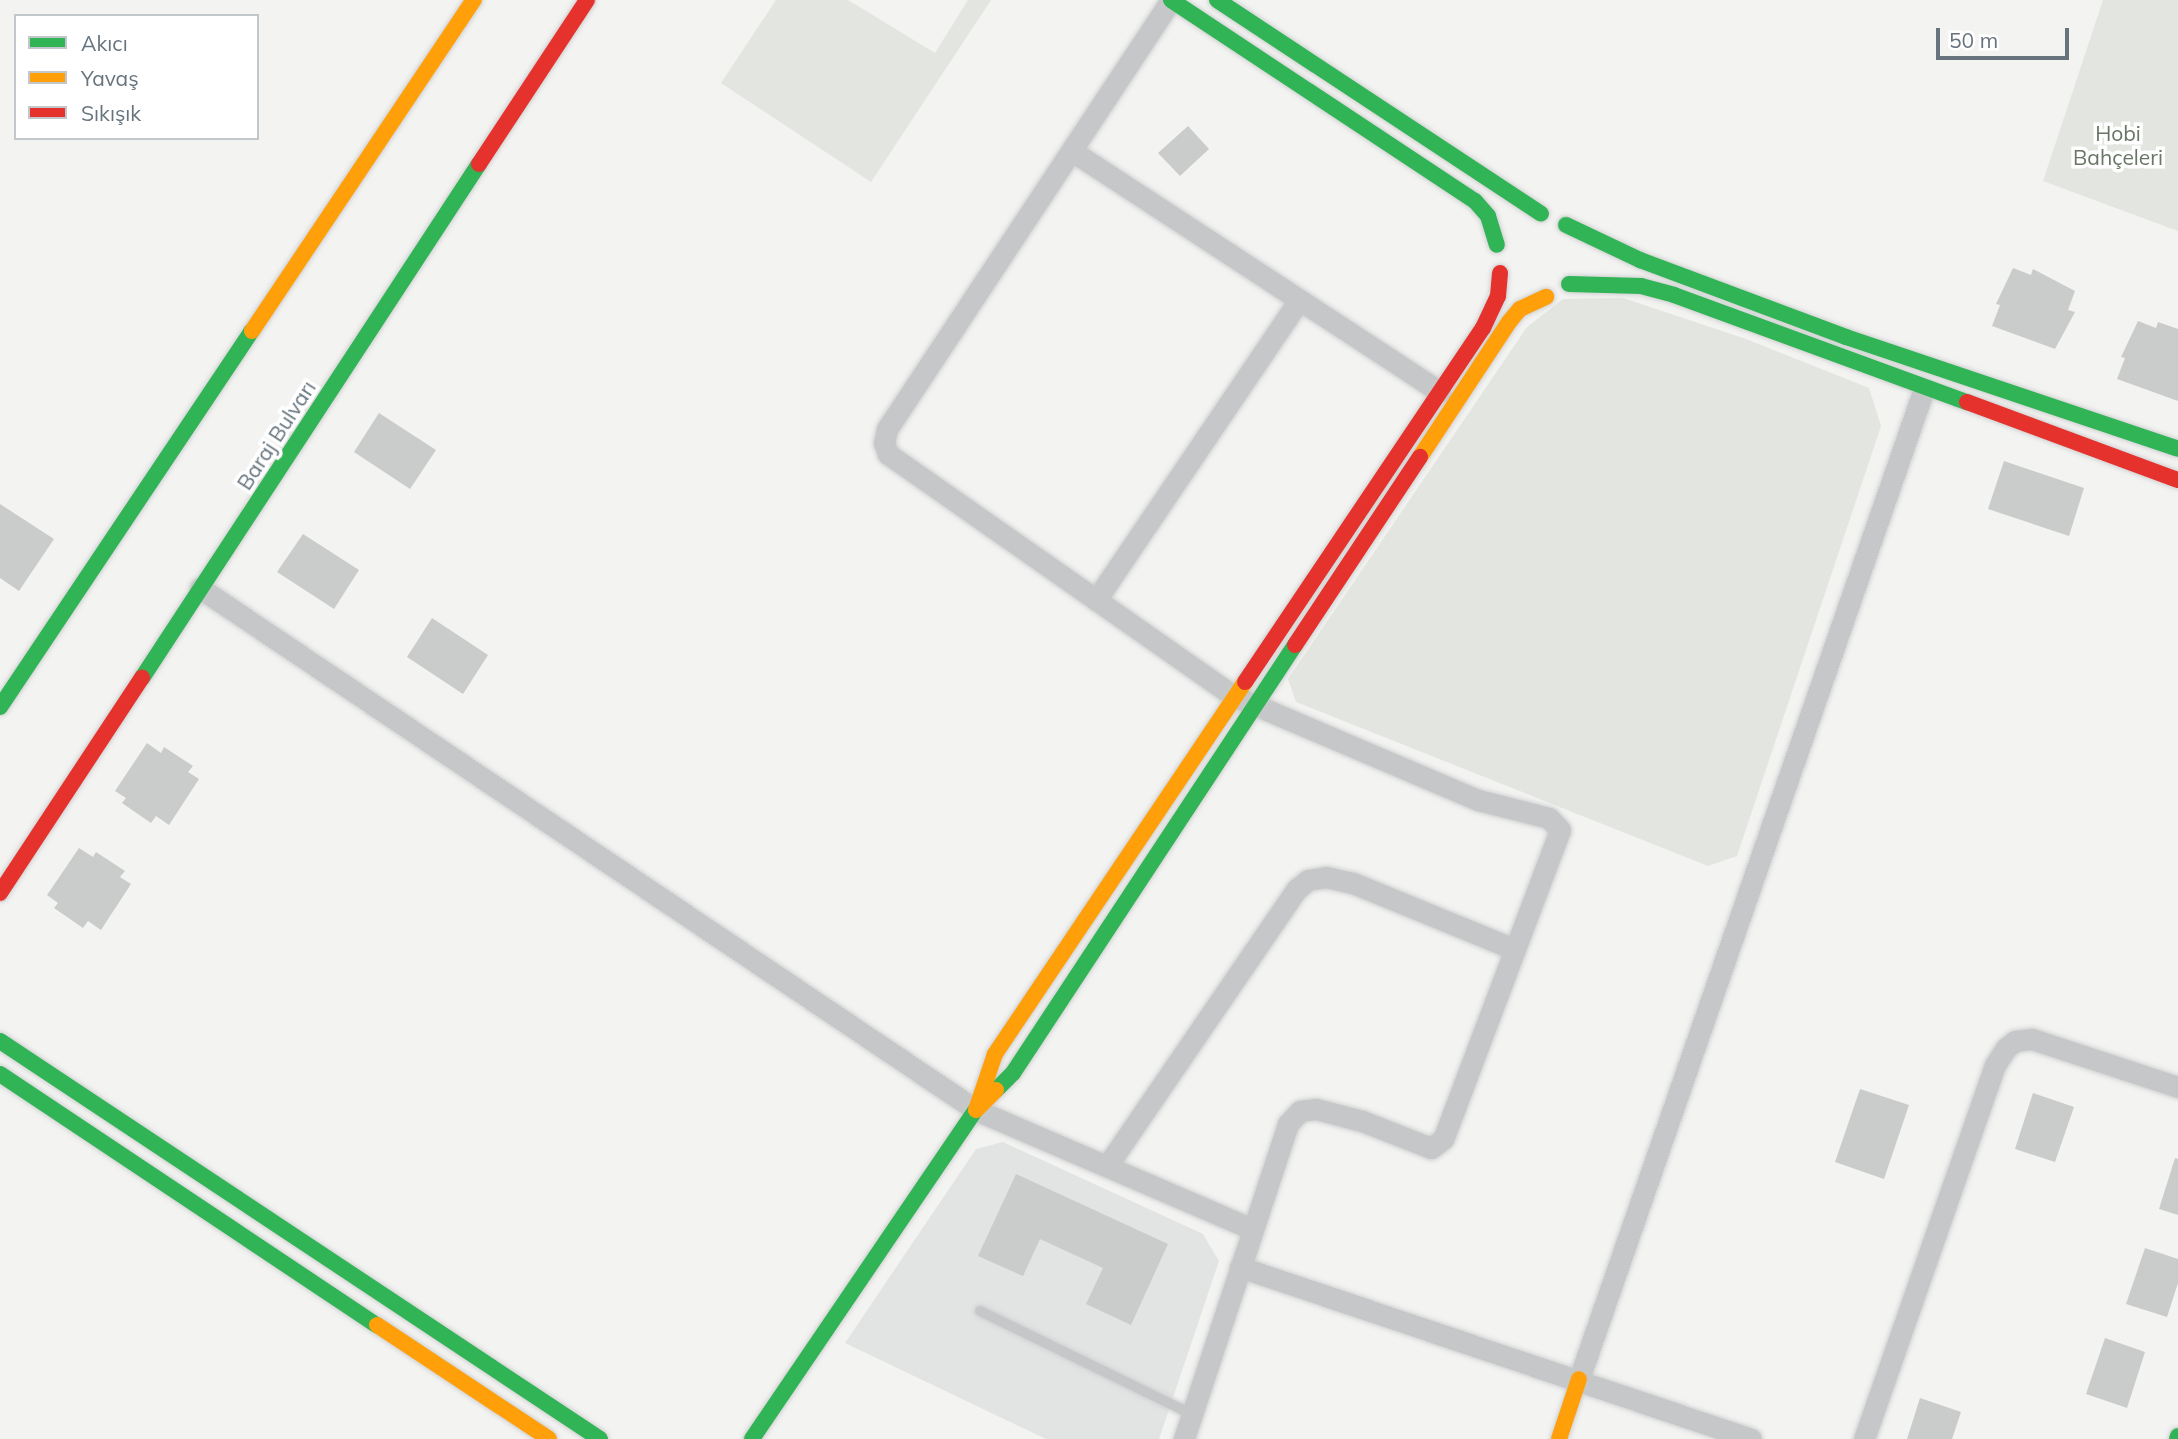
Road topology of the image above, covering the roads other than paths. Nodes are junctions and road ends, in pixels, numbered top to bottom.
1 (474, 0) edge
2 (587, 0) edge
3 (1171, 0) edge
4 (1217, 0) edge
5 (1072, 151) junction
6 (1541, 214) junction
7 (1566, 225) junction
8 (1497, 245) junction
9 (1500, 273) junction
10 (1569, 284) junction
11 (1546, 297) junction
12 (1299, 300) junction
13 (1924, 389) junction
14 (1440, 392) junction
15 (2178, 449) edge
16 (2178, 480) edge
17 (200, 588) junction
18 (1096, 600) junction
19 (1234, 696) junction
20 (0, 707) edge
21 (1258, 708) junction
22 (0, 893) edge
23 (1514, 949) junction
24 (0, 1041) edge
25 (0, 1074) edge
26 (2178, 1087) edge
27 (976, 1110) junction
28 (1107, 1166) junction
29 (1252, 1229) junction
30 (1240, 1268) junction
31 (980, 1311) dead end
32 (1579, 1379) junction
33 (1193, 1415) junction
34 (548, 1439) edge
35 (600, 1439) edge
36 (752, 1439) edge
37 (1184, 1439) edge
38 (1559, 1439) edge
39 (1751, 1439) edge
40 (1864, 1439) edge

1 - 20 street
2 - 17 street, Baraj Bulvarı
3 - 5 street
3 - 8 street
4 - 6 street
5 - 12 street
5 - 18 street
6 - 7 street
6 - 8 street
7 - 10 street
7 - 15 street
8 - 9 street
9 - 11 street
9 - 14 street
10 - 11 street
10 - 13 street
11 - 21 street
12 - 14 street
12 - 18 street
13 - 16 street
13 - 32 street
14 - 19 street
17 - 22 street, Baraj Bulvarı
17 - 27 street
18 - 19 street
19 - 21 street
19 - 27 street
21 - 23 street
21 - 27 street
23 - 28 street
23 - 29 street
24 - 35 street
25 - 34 street
26 - 40 street
27 - 28 street
27 - 36 street
28 - 29 street
29 - 30 street
30 - 32 street
30 - 33 street
31 - 33 lane
32 - 38 street
32 - 39 street
33 - 37 street

